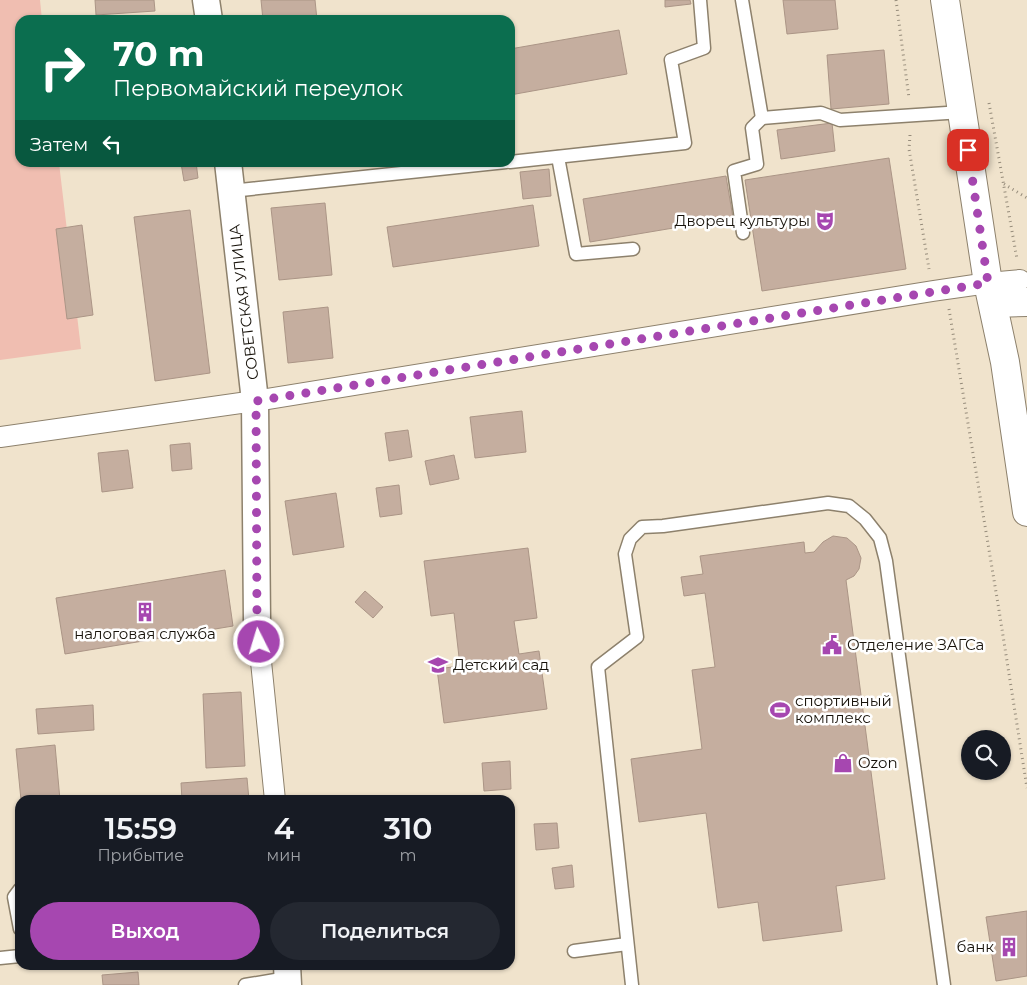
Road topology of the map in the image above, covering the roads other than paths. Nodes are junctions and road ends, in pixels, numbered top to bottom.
1 (206, 0) edge
2 (700, 0) edge
3 (742, 0) edge
4 (945, 0) edge
5 (208, 15) edge
6 (962, 112) junction
7 (762, 118) junction
8 (558, 157) junction
9 (515, 161) edge
10 (229, 167) edge
11 (459, 167) edge
12 (231, 191) junction
13 (743, 233) dead end
14 (633, 249) dead end
15 (1024, 291) edge
16 (991, 293) junction
17 (256, 401) junction
18 (0, 437) edge
19 (1024, 474) edge
20 (1027, 512) edge
21 (257, 622) joint
22 (274, 795) edge
23 (627, 944) junction
24 (574, 951) dead end
25 (15, 956) edge
26 (0, 958) edge
27 (287, 976) edge
28 (245, 985) edge
29 (632, 985) edge
30 (944, 985) edge

1 - 5 street
2 - 8 lane
3 - 7 lane
4 - 6 street
6 - 7 lane
6 - 16 street
7 - 13 lane
8 - 9 lane
8 - 14 lane
10 - 12 street, СОВЕТСКАЯ УЛИЦА
11 - 12 lane
12 - 17 street, СОВЕТСКАЯ УЛИЦА
15 - 16 street
16 - 17 street
16 - 19 street
17 - 18 street
17 - 21 street, СОВЕТСКАЯ УЛИЦА
19 - 20 street
21 - 22 street
23 - 24 lane
23 - 29 lane
23 - 30 lane
25 - 26 lane
27 - 28 lane

